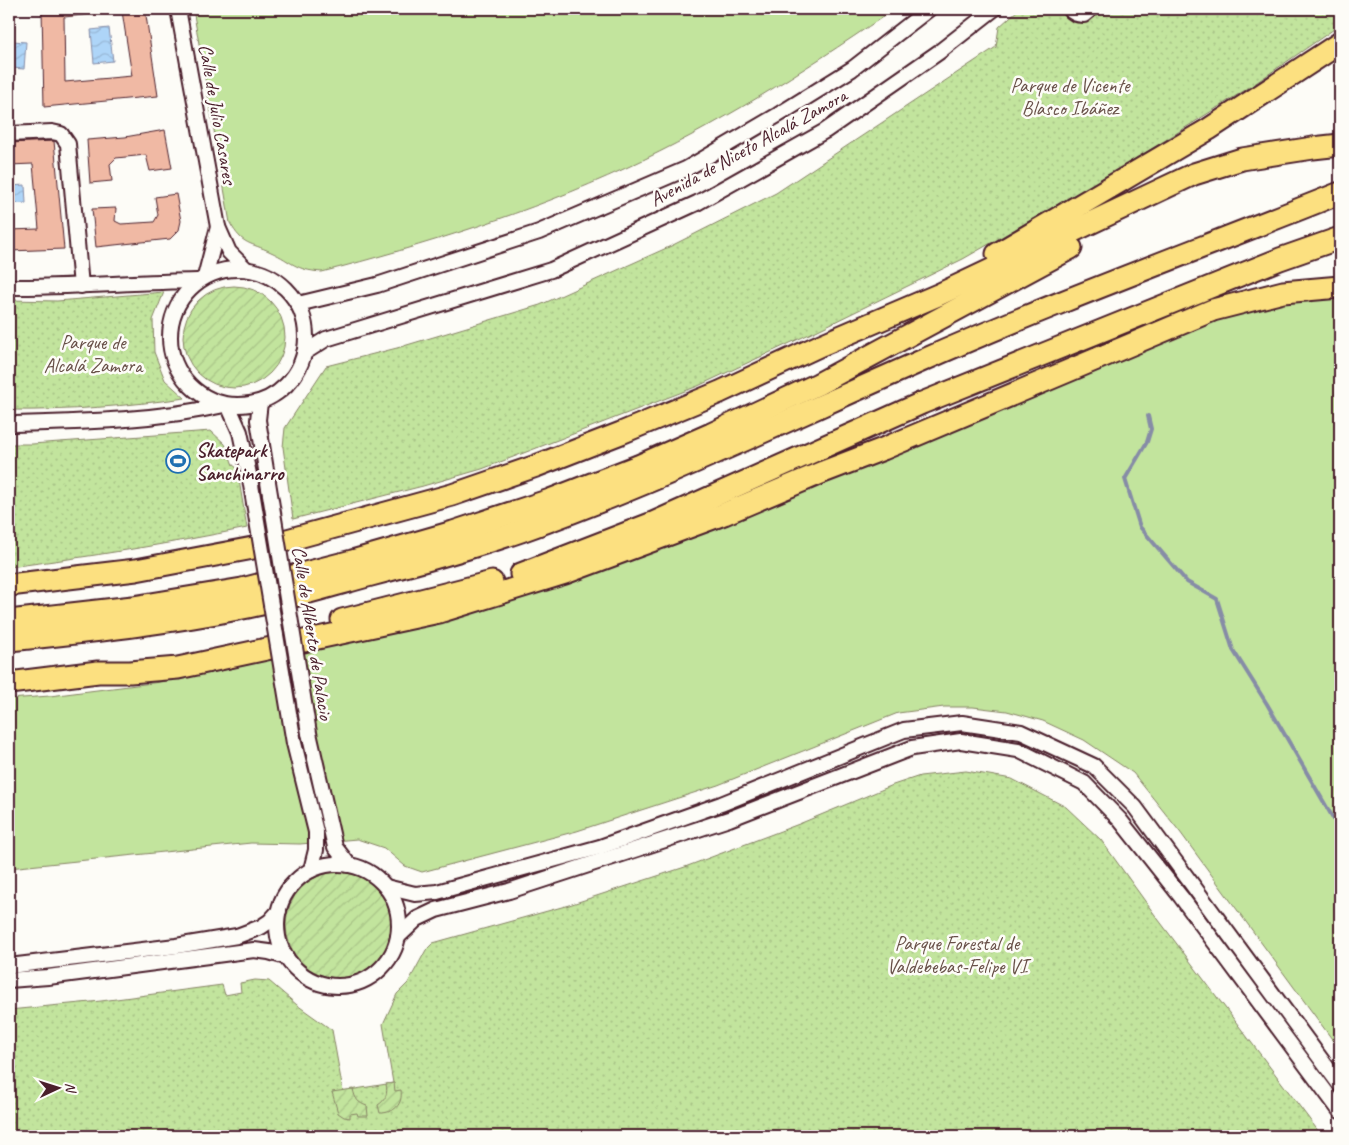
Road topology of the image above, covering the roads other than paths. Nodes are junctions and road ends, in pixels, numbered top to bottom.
1 (178, 9) edge
2 (929, 9) edge
3 (994, 9) edge
4 (1070, 9) edge
5 (1091, 9) edge
6 (914, 14) edge
7 (1340, 43) edge
8 (1340, 52) edge
9 (1286, 80) junction
10 (9, 134) edge
11 (1340, 145) edge
12 (1277, 154) junction
13 (1340, 178) edge
14 (1340, 193) edge
15 (218, 227) junction
16 (1340, 238) edge
17 (245, 268) junction
18 (1137, 274) junction
19 (201, 279) junction
20 (80, 286) junction
21 (9, 287) edge
22 (1340, 288) edge
23 (298, 304) junction
24 (821, 345) junction
25 (304, 353) junction
26 (260, 402) junction
27 (228, 405) junction
28 (9, 424) edge
29 (9, 585) edge
30 (9, 621) edge
31 (9, 640) edge
32 (98, 672) junction
33 (9, 682) edge
34 (349, 865) junction
35 (311, 870) junction
36 (386, 887) junction
37 (279, 911) junction
38 (398, 937) junction
39 (286, 957) junction
40 (9, 966) edge
41 (9, 980) edge
42 (1340, 1085) edge
43 (1340, 1111) edge

1 - 15 street, Calle de Julio Casares
2 - 6 street, Avenida de Niceto Alcalá Zamora
3 - 25 street, Avenida de Niceto Alcalá Zamora
4 - 5 street
6 - 23 street, Avenida de Niceto Alcalá Zamora
7 - 9 highway
8 - 9 highway
9 - 24 highway
10 - 20 street
11 - 12 highway
12 - 24 highway
12 - 30 highway
13 - 18 highway
14 - 18 highway
15 - 17 street, Calle de Julio Casares
15 - 19 street, Calle de Julio Casares
16 - 32 highway
17 - 19 street
17 - 23 street
18 - 31 highway
19 - 20 street
19 - 27 street
20 - 21 street
22 - 32 highway
23 - 25 street
24 - 29 highway
25 - 26 street
26 - 27 street
26 - 34 street, Calle de Alberto de Palacio, bridge
27 - 28 street
27 - 35 street, Calle de Alberto de Palacio, bridge
32 - 33 highway
34 - 35 street
34 - 36 street
35 - 37 street
36 - 38 street
36 - 42 street
37 - 39 street
37 - 40 street
38 - 39 street
38 - 43 street
39 - 41 street

